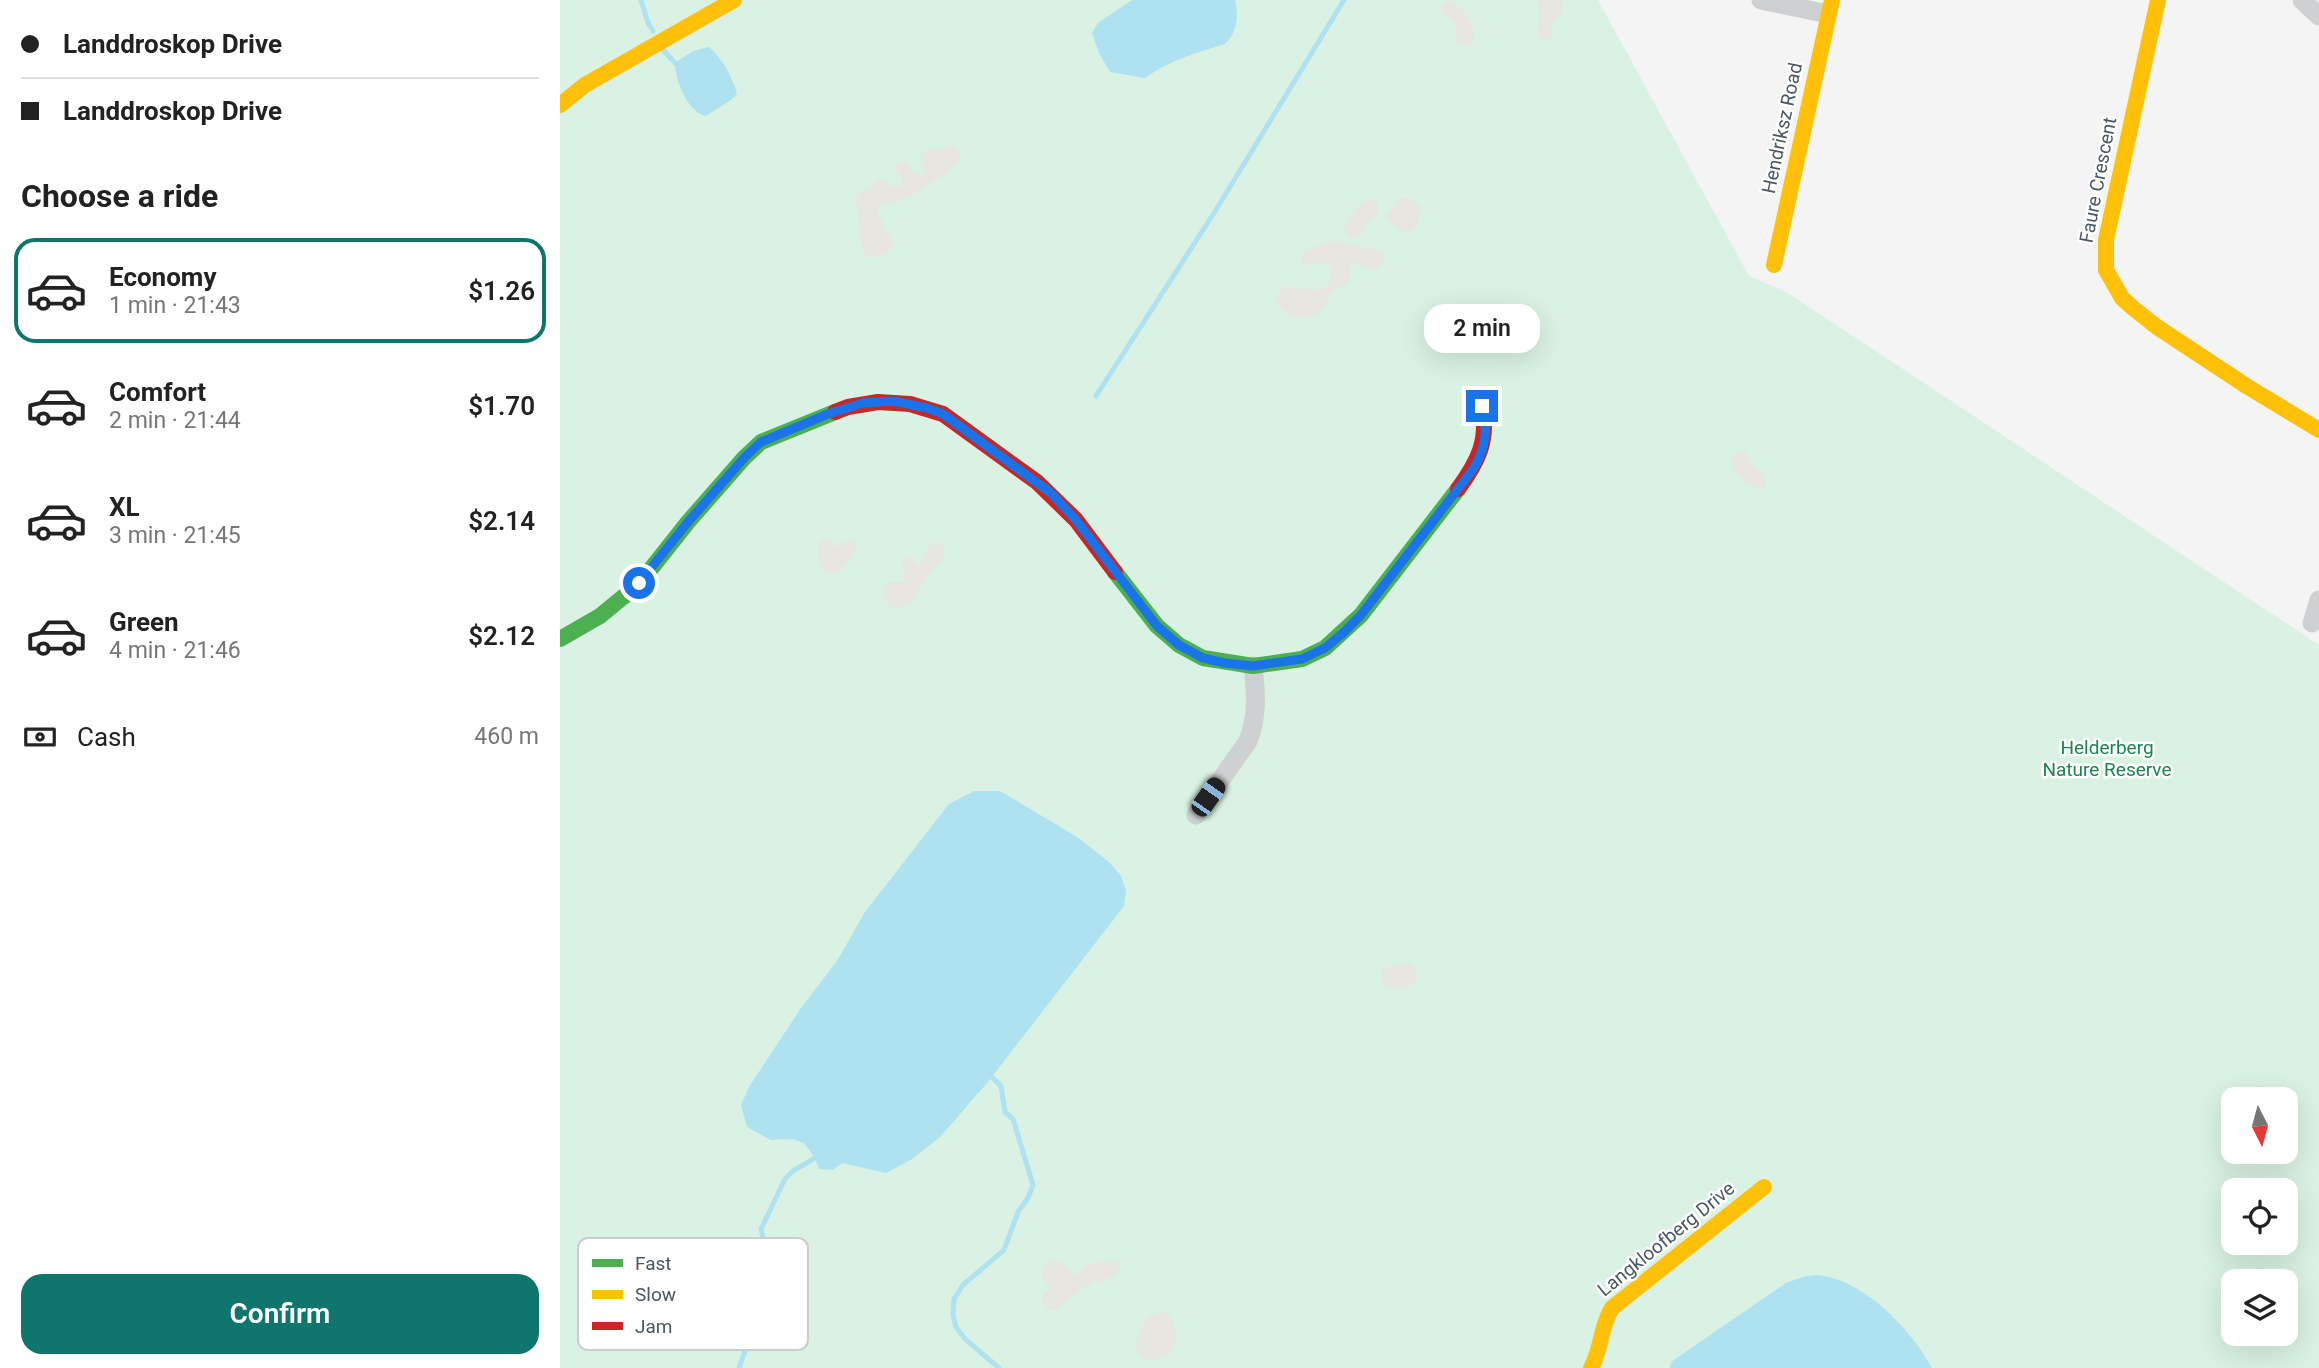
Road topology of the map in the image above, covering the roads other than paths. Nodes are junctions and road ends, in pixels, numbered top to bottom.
1 (734, 0) edge
2 (1761, 0) edge
3 (2158, 0) edge
4 (2302, 0) edge
5 (1830, 7) edge
6 (2319, 16) edge
7 (560, 105) edge
8 (1774, 265) dead end
9 (1482, 406) dead end
10 (2319, 430) edge
11 (2319, 600) edge
12 (2312, 623) dead end
13 (560, 639) edge
14 (1253, 666) junction
15 (1196, 815) dead end
16 (1764, 1187) dead end
17 (1591, 1368) edge

1 - 7 street
2 - 5 street
3 - 10 street, Faure Crescent
4 - 6 street
5 - 8 street, Hendriksz Road
9 - 14 street
11 - 12 street
13 - 14 street
14 - 15 street
16 - 17 street, Langkloofberg Drive

